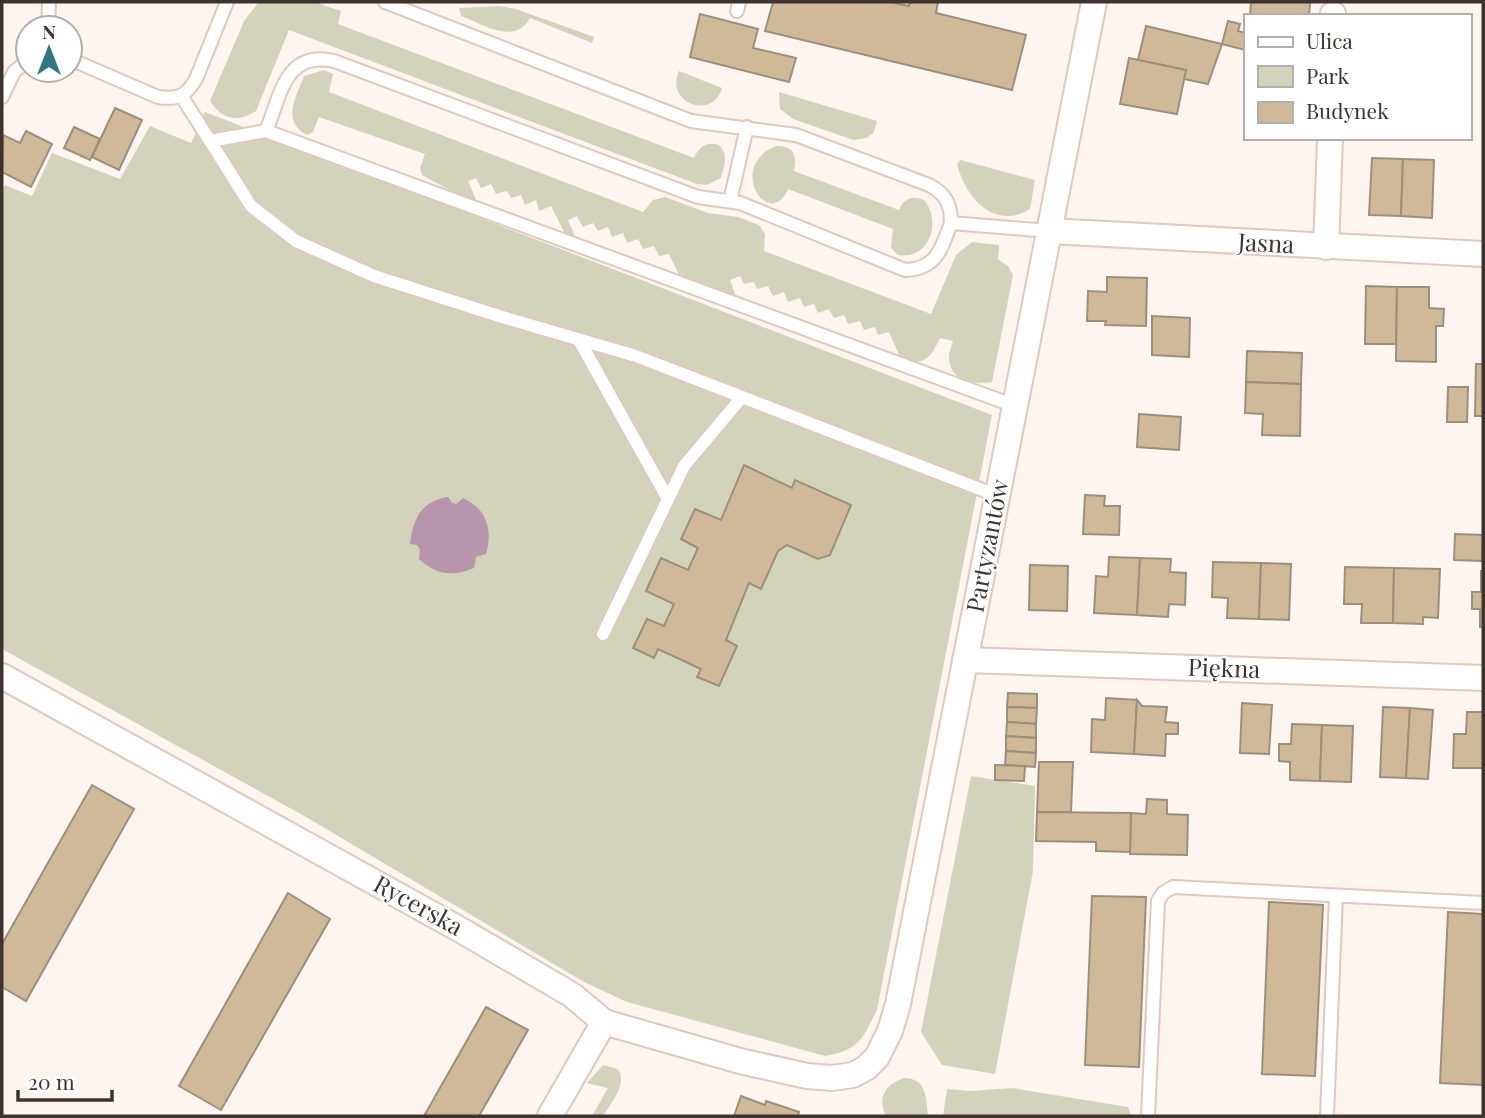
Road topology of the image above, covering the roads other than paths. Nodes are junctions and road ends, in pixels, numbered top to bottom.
1 (227, 2) edge
2 (385, 2) edge
3 (1094, 2) edge
4 (84, 64) edge
5 (14, 72) edge
6 (2, 97) edge
7 (182, 97) junction
8 (747, 127) junction
9 (266, 131) junction
10 (1330, 140) edge
11 (210, 141) junction
12 (730, 201) junction
13 (951, 223) junction
14 (1049, 231) junction
15 (1326, 247) junction
16 (1483, 254) edge
17 (579, 340) junction
18 (742, 397) junction
19 (1015, 406) junction
20 (998, 496) junction
21 (668, 499) junction
22 (603, 635) dead end
23 (965, 660) junction
24 (2, 676) edge
25 (1483, 678) edge
26 (1336, 896) junction
27 (1483, 903) edge
28 (604, 1022) junction
29 (853, 1075) joint
30 (550, 1116) edge
31 (1148, 1116) edge
32 (1328, 1116) edge

1 - 7 lane
2 - 8 lane
3 - 14 street, Partyzantów
4 - 7 lane
5 - 6 lane
7 - 11 lane
8 - 12 lane
8 - 13 lane
9 - 11 lane
9 - 12 lane
9 - 19 lane
10 - 15 street
11 - 17 lane
12 - 13 lane
13 - 14 lane
14 - 15 street, Jasna
14 - 19 street, Partyzantów
15 - 16 street, Jasna
17 - 18 lane
17 - 21 lane
18 - 20 lane
18 - 21 lane
19 - 20 street, Partyzantów
20 - 23 street, Partyzantów
21 - 22 lane
23 - 25 street, Piękna
23 - 29 street, Partyzantów
24 - 28 street, Rycerska
26 - 27 lane
26 - 31 lane
26 - 32 lane
28 - 29 street, Rycerska
28 - 30 street

